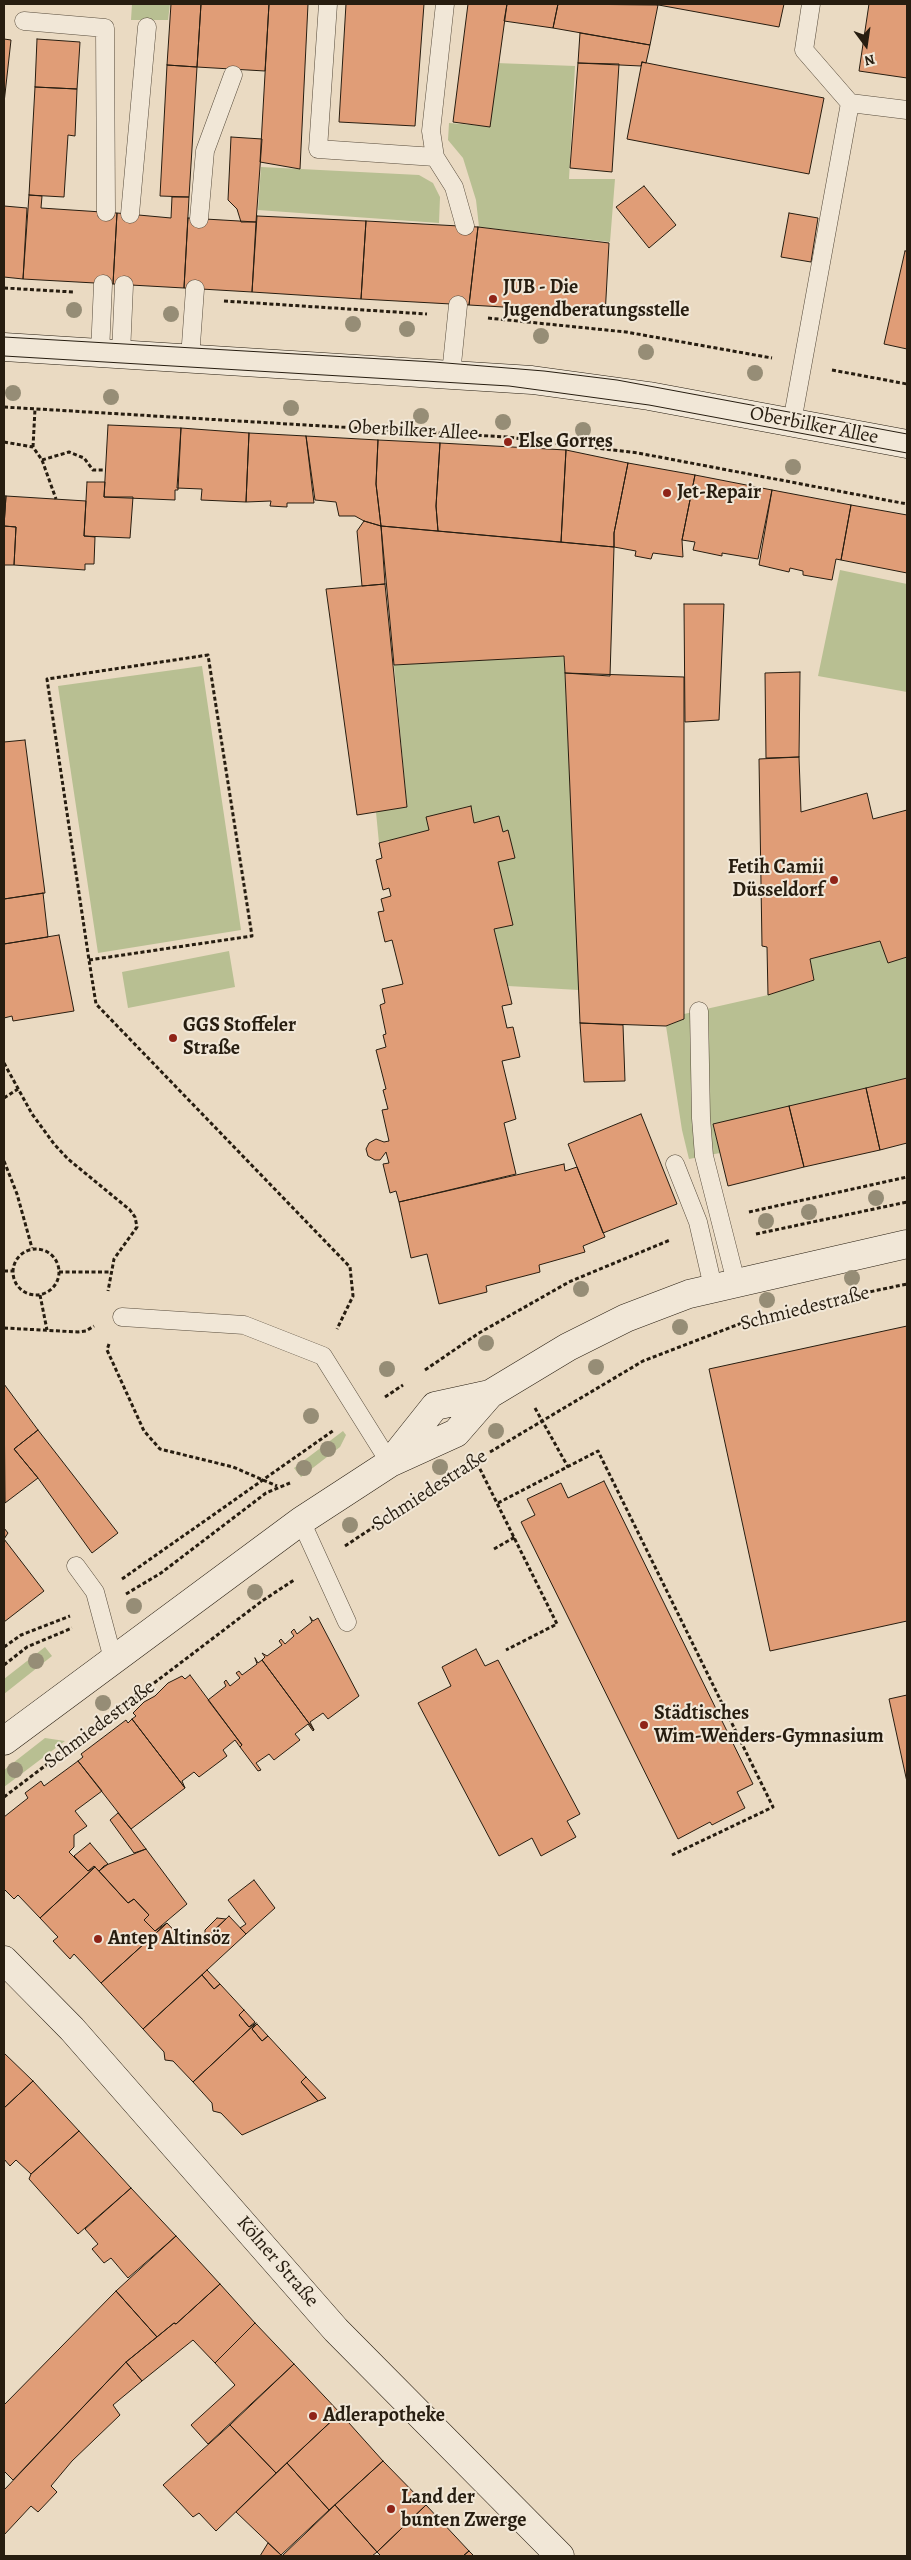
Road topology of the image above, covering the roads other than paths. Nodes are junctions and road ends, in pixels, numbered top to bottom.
1 (328, 4) edge
2 (445, 4) edge
3 (811, 4) edge
4 (24, 21) dead end
5 (147, 27) dead end
6 (233, 75) dead end
7 (850, 103) junction
8 (907, 110) edge
9 (435, 157) junction
10 (106, 212) dead end
11 (130, 214) dead end
12 (199, 219) dead end
13 (465, 226) dead end
14 (103, 284) dead end
15 (124, 284) dead end
16 (195, 289) dead end
17 (458, 305) dead end
18 (4, 347) edge
19 (110, 354) junction
20 (190, 358) junction
21 (451, 374) junction
22 (792, 422) junction
23 (907, 444) edge
24 (699, 1011) dead end
25 (675, 1164) dead end
26 (907, 1244) edge
27 (725, 1285) junction
28 (122, 1317) road end
29 (390, 1463) junction
30 (301, 1521) junction
31 (76, 1566) dead end
32 (347, 1622) dead end
33 (113, 1659) junction
34 (4, 1741) edge
35 (4, 1960) edge
36 (560, 2556) edge

1 - 9 lane
2 - 9 lane
3 - 7 lane
4 - 10 lane
5 - 11 lane
6 - 12 lane
7 - 8 lane
7 - 22 lane
9 - 13 lane
14 - 19 lane
15 - 19 lane
16 - 20 lane
17 - 21 lane
18 - 19 main road, Oberbilker Allee
19 - 20 main road, Oberbilker Allee
20 - 21 main road, Oberbilker Allee
21 - 22 main road, Oberbilker Allee
22 - 23 main road, Oberbilker Allee
24 - 27 lane
25 - 27 lane
26 - 27 main road, Schmiedestraße
27 - 29 main road, Schmiedestraße
28 - 29 lane
29 - 30 main road, Schmiedestraße
30 - 32 lane
30 - 33 main road, Schmiedestraße
31 - 33 lane
33 - 34 main road, Schmiedestraße
35 - 36 main road, Kölner Straße

